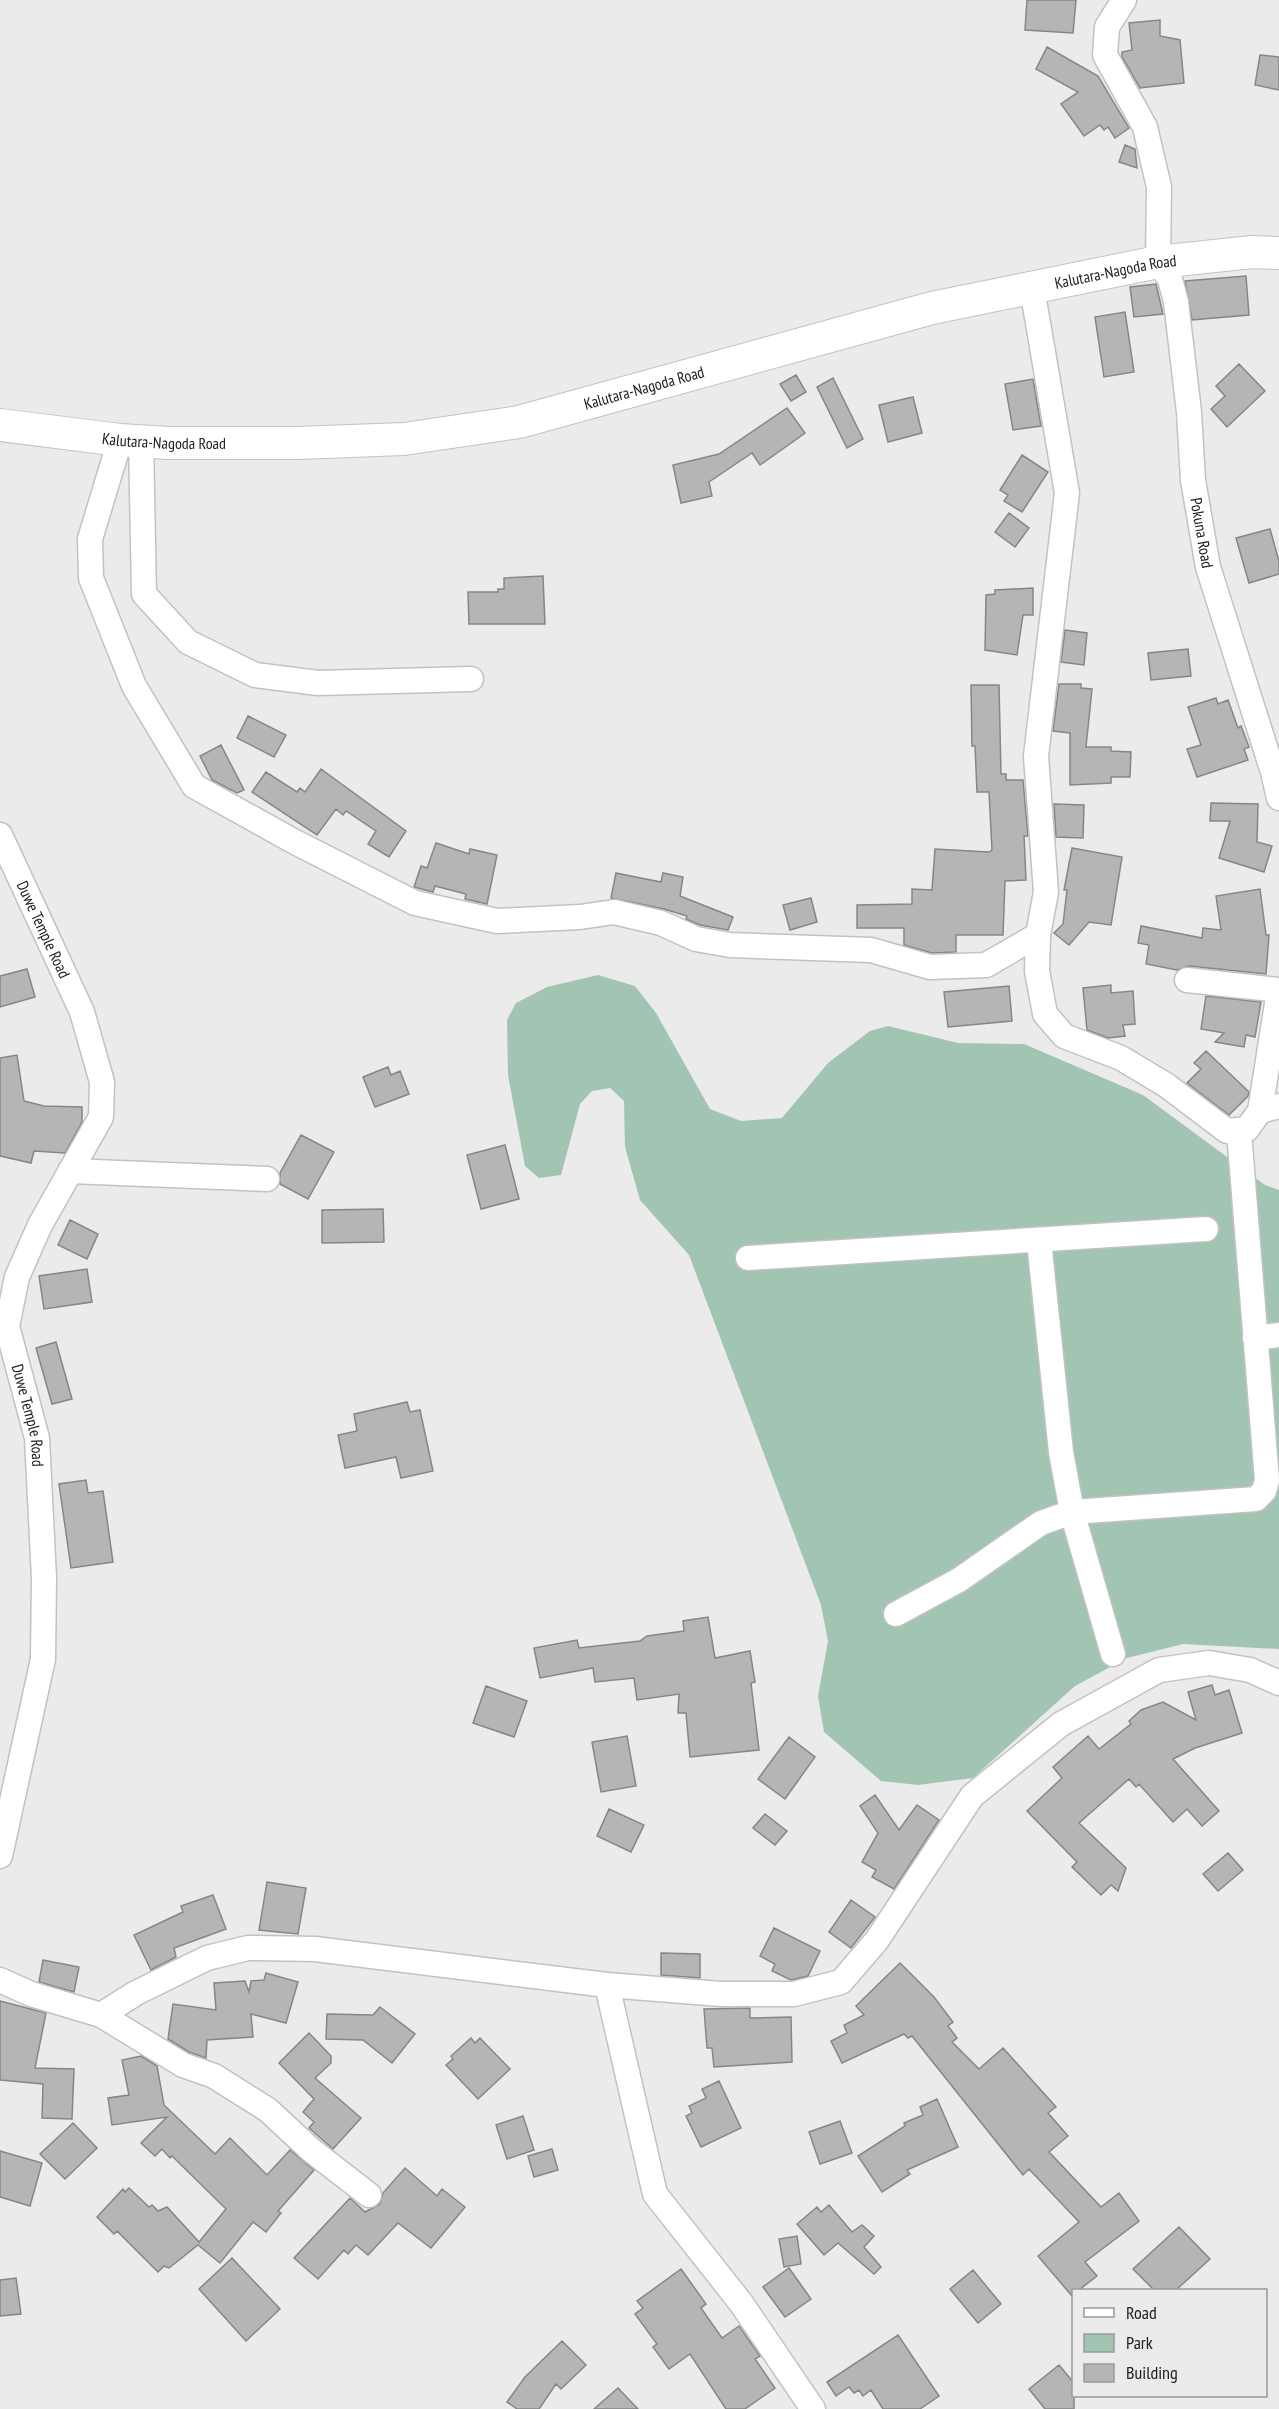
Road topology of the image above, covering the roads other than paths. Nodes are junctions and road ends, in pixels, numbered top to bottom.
1 (1124, 0) edge
2 (1279, 252) edge
3 (1158, 262) junction
4 (1032, 288) junction
5 (0, 425) edge
6 (130, 441) junction
7 (471, 679) dead end
8 (1279, 798) edge
9 (0, 835) edge
10 (1038, 935) junction
11 (1187, 980) dead end
12 (1279, 990) edge
13 (1269, 1109) edge
14 (1239, 1132) junction
15 (70, 1171) junction
16 (267, 1179) dead end
17 (1206, 1229) dead end
18 (1039, 1241) junction
19 (748, 1258) dead end
20 (8, 1274) edge
21 (1279, 1335) edge
22 (1255, 1338) junction
23 (1072, 1512) junction
24 (896, 1614) dead end
25 (1113, 1654) dead end
26 (1279, 1683) edge
27 (0, 1856) edge
28 (0, 1980) edge
29 (607, 1985) junction
30 (101, 2015) junction
31 (369, 2195) dead end
32 (813, 2409) edge

1 - 3 street
2 - 3 main road, Kalutara-Nagoda Road
3 - 4 main road, Kalutara-Nagoda Road
3 - 8 street, Pokuna Road
4 - 6 main road, Kalutara-Nagoda Road
4 - 10 street
5 - 6 main road, Kalutara-Nagoda Road
6 - 7 street
6 - 10 street
9 - 15 street, Duwe Temple Road
10 - 14 street
11 - 12 street
12 - 13 street
13 - 14 street
14 - 22 street
15 - 16 street
15 - 20 street, Duwe Temple Road
17 - 18 street
18 - 19 street
18 - 23 street
20 - 27 street, Duwe Temple Road
21 - 22 street
22 - 23 street
23 - 24 street
23 - 25 street
26 - 29 street
28 - 30 street
29 - 30 street
29 - 32 street
30 - 31 street

